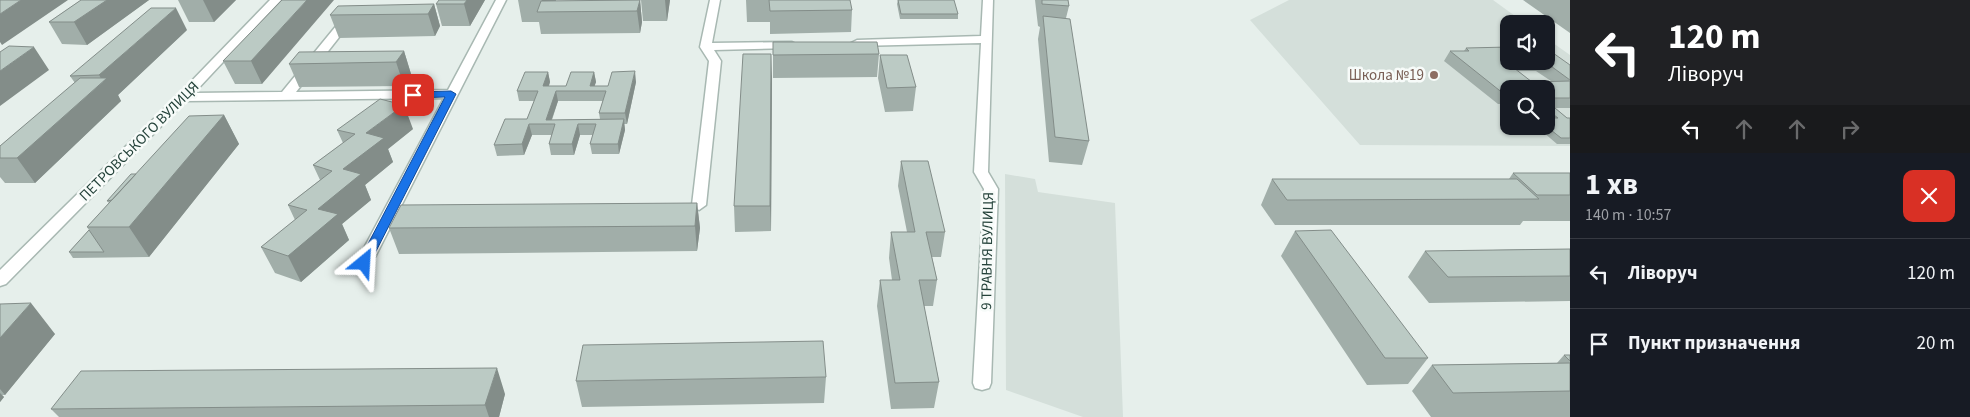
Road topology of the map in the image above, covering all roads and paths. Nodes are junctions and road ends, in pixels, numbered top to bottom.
1 (276, 0) edge
2 (501, 0) edge
3 (716, 0) edge
4 (988, 0) edge
5 (345, 22) edge
6 (986, 39) junction
7 (850, 43) edge
8 (802, 44) edge
9 (706, 47) junction
10 (451, 94) junction
11 (183, 97) junction
12 (285, 97) junction
13 (699, 205) edge
14 (364, 263) dead end
15 (0, 280) edge
16 (982, 383) dead end

1 - 11 street, ПЕТРОВСЬКОГО ВУЛИЦЯ
2 - 10 street
3 - 9 street
4 - 6 street, 9 ТРАВНЯ ВУЛИЦЯ
5 - 12 street
6 - 7 street
6 - 16 street, 9 ТРАВНЯ ВУЛИЦЯ
8 - 9 street
9 - 13 street
10 - 12 street
10 - 14 street
11 - 12 street
11 - 15 street, ПЕТРОВСЬКОГО ВУЛИЦЯ

